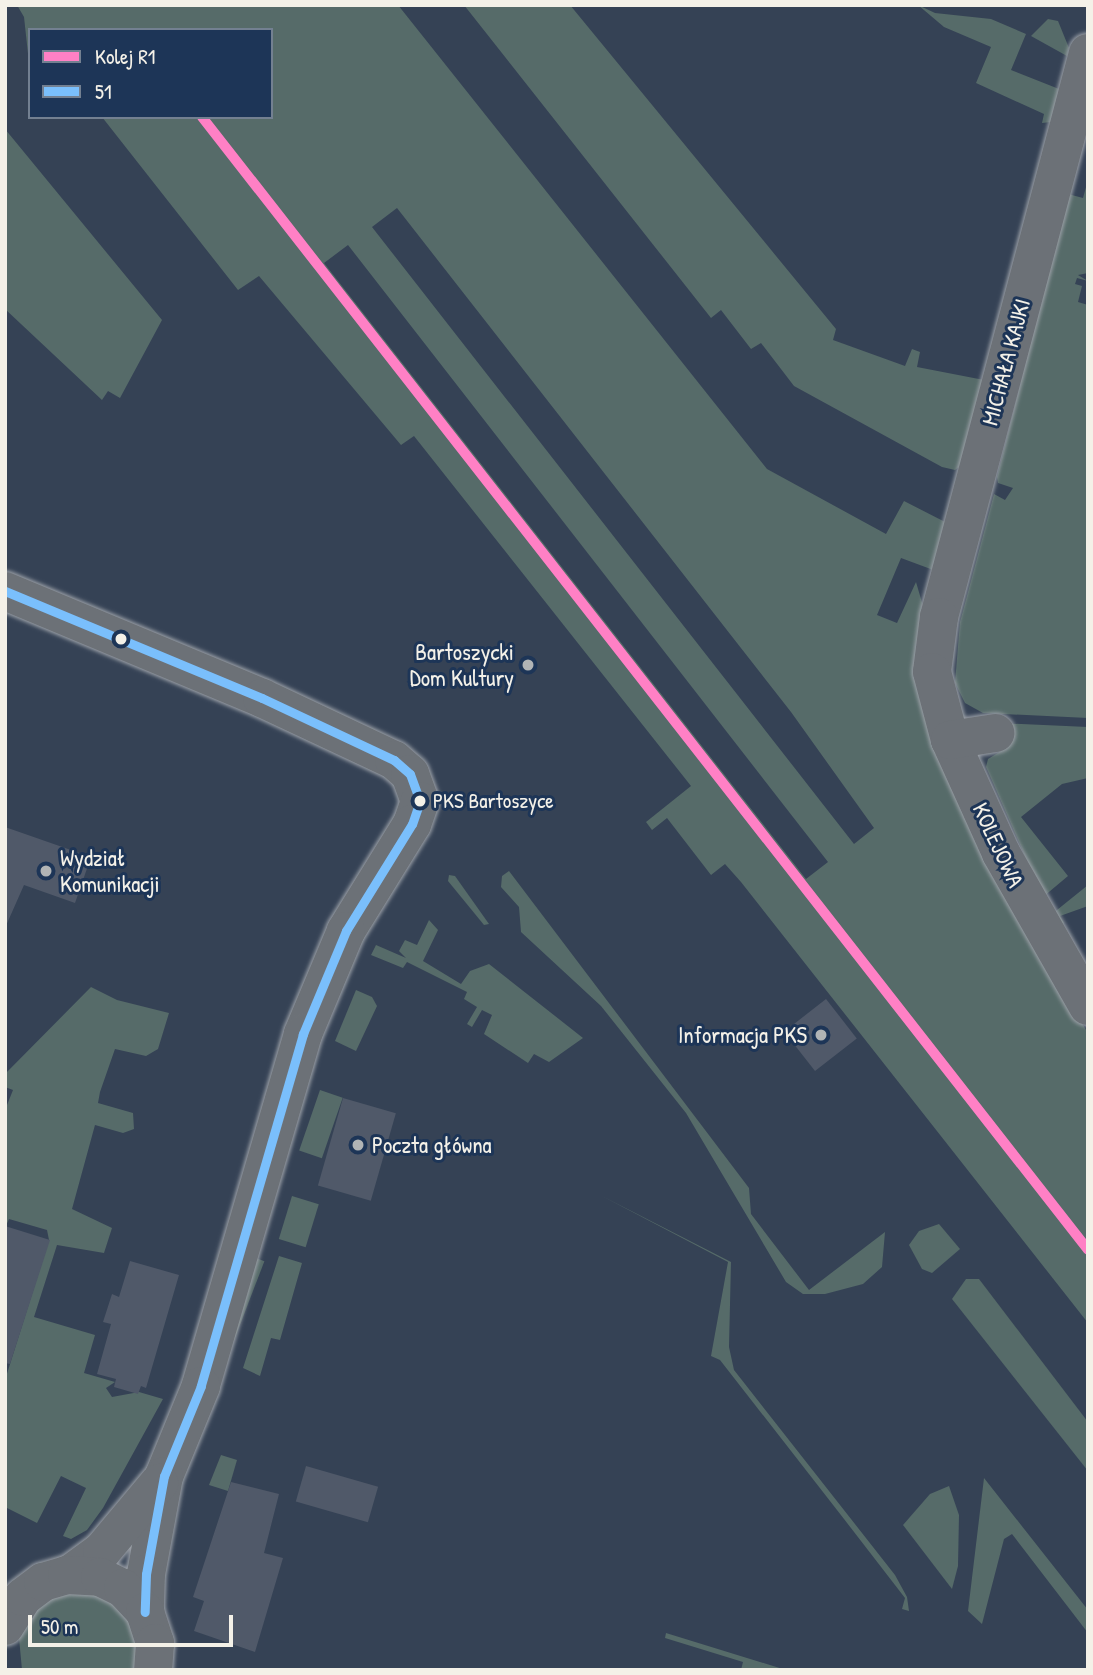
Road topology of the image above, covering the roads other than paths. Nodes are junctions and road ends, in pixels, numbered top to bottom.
1 (1088, 53) edge
2 (5, 591) edge
3 (932, 672) joint
4 (995, 733) dead end
5 (950, 740) junction
6 (1088, 1006) edge
7 (164, 1476) junction
8 (69, 1574) junction
9 (19, 1591) edge
10 (5, 1626) edge
11 (157, 1648) edge

1 - 3 street, MICHAŁA KAJKI
2 - 7 street
3 - 5 street, KOLEJOWA
4 - 5 street
5 - 6 street, KOLEJOWA
7 - 8 street
7 - 11 street
8 - 9 street
8 - 11 street
9 - 10 street

